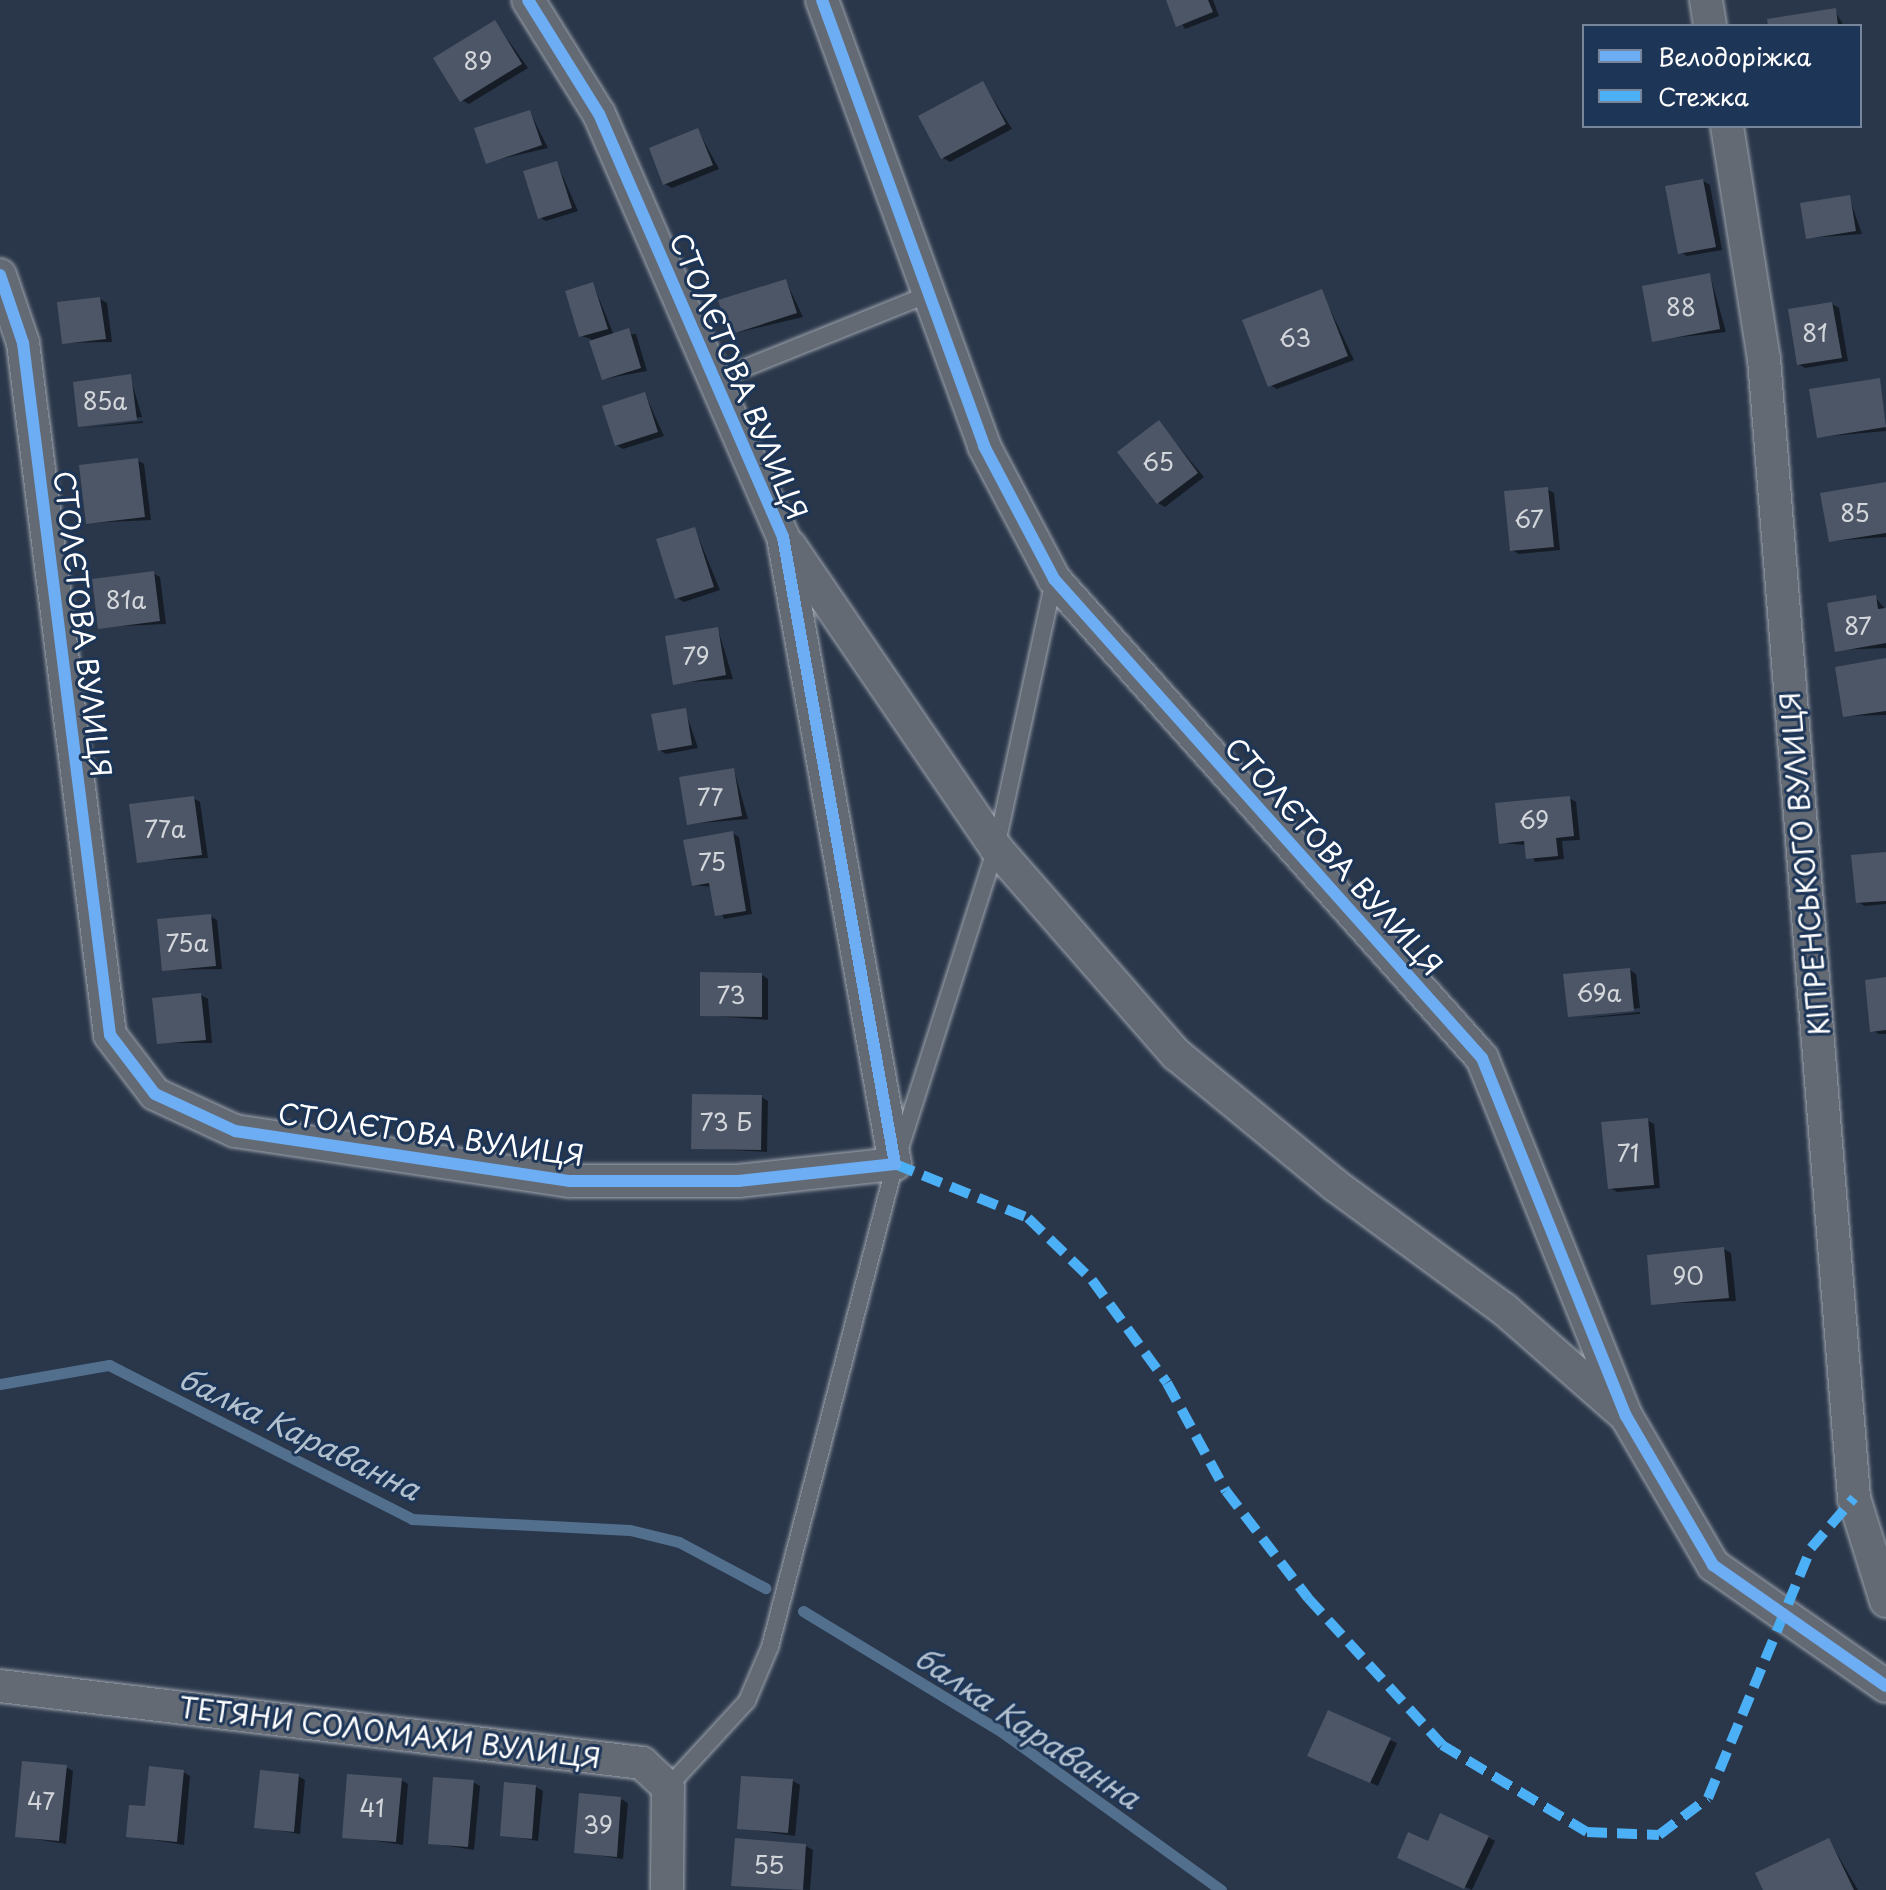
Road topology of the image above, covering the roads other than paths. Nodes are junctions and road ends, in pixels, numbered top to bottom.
1 (528, 0) edge
2 (822, 0) edge
3 (1706, 0) edge
4 (1710, 24) edge
5 (1727, 128) edge
6 (0, 275) edge
7 (929, 294) junction
8 (715, 380) junction
9 (783, 537) junction
10 (1054, 579) junction
11 (996, 848) junction
12 (895, 1164) junction
13 (1626, 1416) junction
14 (1886, 1601) edge
15 (0, 1686) edge
16 (1886, 1686) edge
17 (668, 1787) junction
18 (667, 1890) edge

1 - 8 street, СТОЛЄТОВА ВУЛИЦЯ
2 - 7 street, СТОЛЄТОВА ВУЛИЦЯ
3 - 4 street
5 - 14 street, КІПРЕНСЬКОГО ВУЛИЦЯ
6 - 12 street, СТОЛЄТОВА ВУЛИЦЯ
7 - 8 lane
7 - 10 street, СТОЛЄТОВА ВУЛИЦЯ
8 - 9 street, СТОЛЄТОВА ВУЛИЦЯ
9 - 11 street, СТОЛЄТОВА ВУЛИЦЯ
9 - 12 street, СТОЛЄТОВА ВУЛИЦЯ
10 - 11 lane
10 - 13 street, СТОЛЄТОВА ВУЛИЦЯ
11 - 12 lane
11 - 13 street, СТОЛЄТОВА ВУЛИЦЯ
12 - 17 lane
13 - 16 street, СТОЛЄТОВА ВУЛИЦЯ
15 - 17 street, ТЕТЯНИ СОЛОМАХИ ВУЛИЦЯ
17 - 18 street

